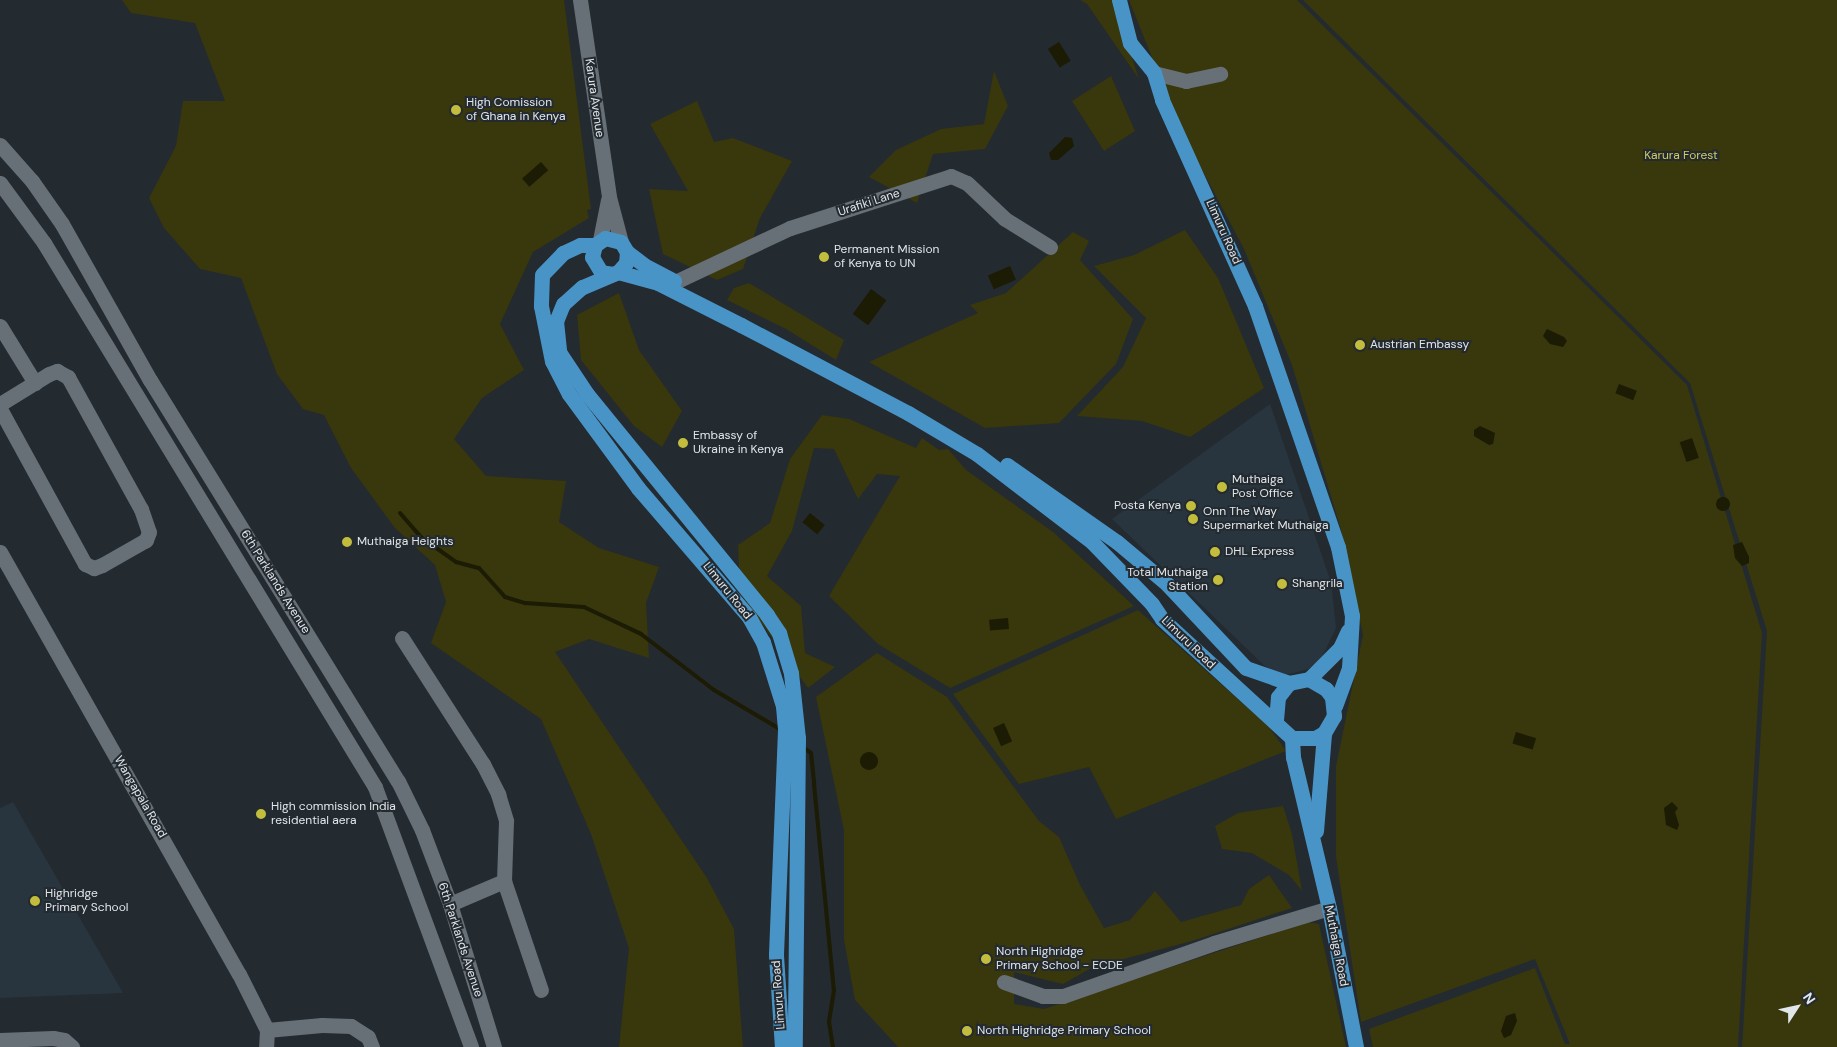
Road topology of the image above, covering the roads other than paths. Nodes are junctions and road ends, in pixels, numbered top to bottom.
1 (580, 0) edge
2 (1119, 0) edge
3 (1154, 73) junction
4 (1220, 74) dead end
5 (0, 145) edge
6 (0, 183) edge
7 (609, 197) junction
8 (598, 243) junction
9 (624, 246) junction
10 (1050, 247) dead end
11 (616, 273) junction
12 (675, 282) junction
13 (0, 326) edge
14 (35, 383) junction
15 (0, 404) edge
16 (0, 409) edge
17 (0, 552) edge
18 (1352, 617) junction
19 (402, 638) dead end
20 (1309, 679) junction
21 (1289, 683) junction
22 (1335, 706) junction
23 (1276, 720) junction
24 (1324, 733) junction
25 (792, 734) junction
26 (1292, 738) junction
27 (790, 758) junction
28 (1316, 845) junction
29 (504, 881) junction
30 (450, 904) junction
31 (1329, 908) junction
32 (1004, 982) dead end
33 (541, 990) dead end
34 (267, 1030) junction
35 (0, 1040) edge
36 (72, 1047) edge
37 (266, 1047) edge
38 (372, 1047) edge
39 (471, 1047) edge
40 (494, 1047) edge
41 (782, 1047) edge
42 (795, 1047) edge
43 (1356, 1047) edge

1 - 7 street, Karura Avenue
2 - 3 main road, Limuru Road
3 - 4 street
3 - 18 main road, Limuru Road
5 - 30 street, 6th Parklands Avenue
6 - 39 street, 6th Parklands Avenue
7 - 8 street, Karura Avenue
7 - 9 street, Karura Avenue
8 - 9 main road
8 - 11 main road
8 - 25 main road, Limuru Road
9 - 11 main road
9 - 12 main road, Limuru Road
10 - 12 street, Urafiki Lane
11 - 23 main road, Limuru Road
11 - 25 main road
12 - 21 main road, Limuru Road
13 - 14 street
14 - 15 street
14 - 16 street
17 - 34 street, Wangapala Road
18 - 20 main road
18 - 22 main road, Limuru Road
19 - 29 street
20 - 21 main road, Limuru Road
20 - 22 main road
21 - 23 main road
22 - 24 main road, Limuru Road
23 - 26 main road, Limuru Road
24 - 26 main road
24 - 28 main road, Muthaiga Road
25 - 27 main road
26 - 28 main road, Muthaiga Road
27 - 41 main road, Limuru Road
27 - 42 main road
28 - 31 main road, Muthaiga Road
29 - 30 street
29 - 33 street
30 - 40 street, 6th Parklands Avenue
31 - 32 street
31 - 43 main road, Muthaiga Road
34 - 37 street
34 - 38 street
35 - 36 street

